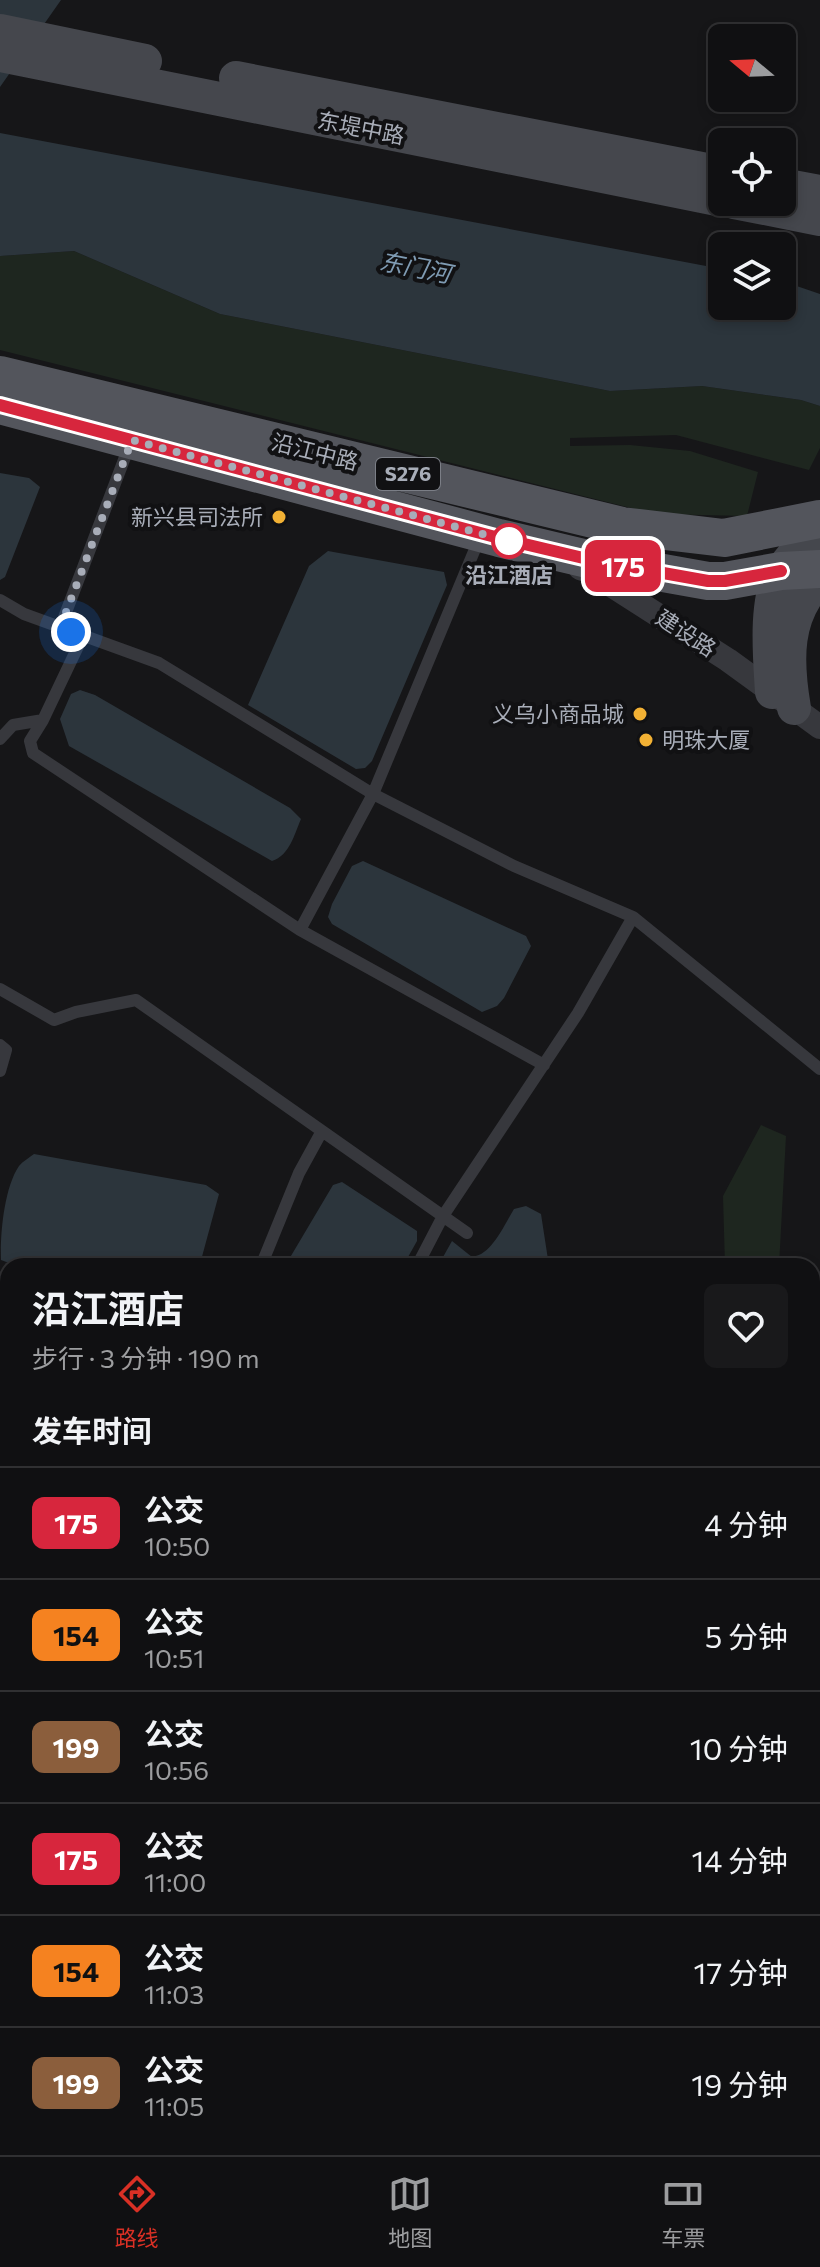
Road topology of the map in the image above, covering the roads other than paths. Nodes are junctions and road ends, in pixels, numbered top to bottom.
1 (0, 31) edge
2 (0, 55) edge
3 (73, 59) junction
4 (708, 171) edge
5 (796, 188) edge
6 (820, 192) edge
7 (708, 197) edge
8 (796, 214) edge
9 (820, 219) edge
10 (0, 375) edge
11 (0, 405) edge
12 (132, 440) junction
13 (820, 519) edge
14 (820, 526) edge
15 (490, 536) junction
16 (820, 569) edge
17 (781, 571) junction
18 (820, 579) edge
19 (0, 600) edge
20 (60, 628) junction
21 (83, 636) junction
22 (795, 709) edge
23 (43, 720) junction
24 (0, 739) edge
25 (373, 794) junction
26 (633, 917) junction
27 (300, 930) junction
28 (0, 989) edge
29 (0, 1045) edge
30 (544, 1065) junction
31 (820, 1069) edge
32 (0, 1071) edge
33 (322, 1131) junction
34 (443, 1216) junction
35 (467, 1233) dead end
36 (264, 1258) edge
37 (421, 1258) edge

1 - 3 main road, 东堤中路
2 - 3 main road, 东堤中路
3 - 4 main road, 东堤中路
3 - 7 main road, 东堤中路
5 - 6 main road
8 - 9 main road
10 - 13 main road, 沿江中路 / S276
11 - 12 main road, 沿江中路 / S276
12 - 15 main road, 沿江中路 / S276
12 - 20 lane
14 - 17 main road
15 - 17 main road, 沿江中路 / S276
15 - 22 street, 建设路
15 - 25 lane
16 - 17 main road, S276
17 - 22 main road
18 - 22 main road
19 - 20 lane
20 - 21 lane
21 - 23 lane
21 - 25 lane
23 - 24 lane
23 - 27 lane
25 - 26 lane
25 - 27 lane
26 - 30 lane
26 - 31 lane
27 - 30 lane
28 - 33 lane
29 - 32 lane
30 - 34 lane
33 - 34 lane
33 - 36 lane
34 - 35 lane
34 - 37 lane

